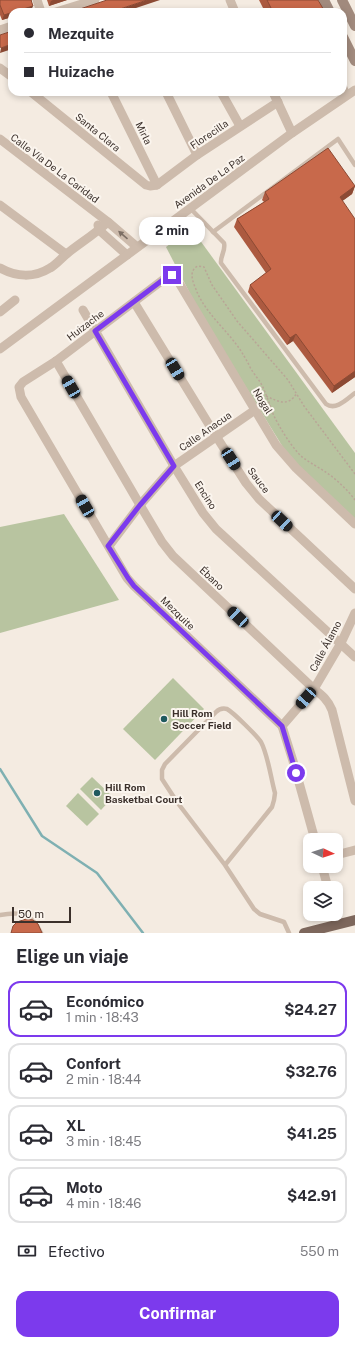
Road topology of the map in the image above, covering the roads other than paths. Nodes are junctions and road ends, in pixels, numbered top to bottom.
1 (90, 1) edge
2 (68, 8) edge
3 (347, 10) edge
4 (355, 26) edge
5 (347, 49) edge
6 (355, 61) edge
7 (36, 96) edge
8 (113, 96) edge
9 (168, 96) edge
10 (223, 96) edge
11 (275, 96) edge
12 (346, 96) edge
13 (278, 102) junction
14 (240, 126) junction
15 (292, 133) junction
16 (2, 142) edge
17 (197, 155) junction
18 (355, 165) edge
19 (155, 185) junction
20 (0, 206) edge
21 (190, 208) junction
22 (97, 213) junction
23 (108, 222) junction
24 (99, 230) junction
25 (213, 232) junction
26 (137, 247) junction
27 (66, 254) junction
28 (127, 255) junction
29 (0, 268) edge
30 (172, 275) joint
31 (15, 300) dead end
32 (134, 302) junction
33 (83, 310) dead end
34 (0, 312) edge
35 (95, 331) junction
36 (0, 349) edge
37 (56, 361) junction
38 (355, 393) edge
39 (21, 397) joint
40 (255, 410) junction
41 (216, 436) junction
42 (174, 466) junction
43 (140, 505) junction
44 (355, 524) edge
45 (108, 546) junction
46 (355, 589) edge
47 (355, 613) edge
48 (340, 643) junction
49 (355, 657) edge
50 (314, 689) junction
51 (282, 726) junction
52 (355, 801) edge
53 (313, 833) edge
54 (355, 850) edge
55 (343, 853) edge
56 (225, 865) junction
57 (0, 915) edge
58 (355, 920) edge
59 (41, 933) edge
60 (289, 933) edge
61 (304, 933) edge

1 - 2 street
3 - 4 main road
5 - 6 main road
7 - 19 street, Santa Clara
8 - 19 street, Mirla
9 - 17 street
10 - 14 street
11 - 13 street
12 - 15 street, Avenida De La Paz
13 - 14 street, Florecilla
13 - 15 street
14 - 17 street, Florecilla
15 - 21 street, Avenida De La Paz
16 - 22 street, Calle Vía De La Caridad
17 - 19 street, Florecilla
18 - 25 lane
20 - 27 street
21 - 25 lane
21 - 26 street, Avenida De La Paz
22 - 23 street, Calle Vía De La Caridad
22 - 24 street, Calle Vía De La Caridad
23 - 24 street
26 -> 23 street, Calle Vía De La Caridad
24 - 27 street
24 - 28 street
25 - 38 lane
26 - 28 street, Avenida De La Paz
27 - 29 street
28 - 36 street, Avenida De La Paz
30 - 32 street, Huizache
30 - 40 street, Nogal
31 - 34 street
32 - 35 street, Huizache
32 - 41 street, Sauce
33 - 35 street, Encino
35 - 37 street, Huizache
35 - 42 street, Encino
37 - 39 street, Huizache
37 - 43 street, Ébano
39 - 45 street, Mezquite
40 - 41 street, Calle Anacua
40 - 44 street, Nogal
41 - 42 street, Calle Anacua
41 - 46 street, Sauce
42 - 43 street, Calle Anacua
42 - 48 street, Encino
43 - 45 street, Calle Anacua
43 - 50 street, Ébano
45 - 51 street, Mezquite
47 - 48 street, Calle Álamo
48 - 49 street, Encino
48 - 50 street, Calle Álamo
50 - 51 street, Calle Álamo
50 - 52 street, Ébano
51 - 53 street, Mezquite
54 - 55 street
56 - 56 lane
56 - 60 lane
57 - 59 lane
58 - 61 main road

